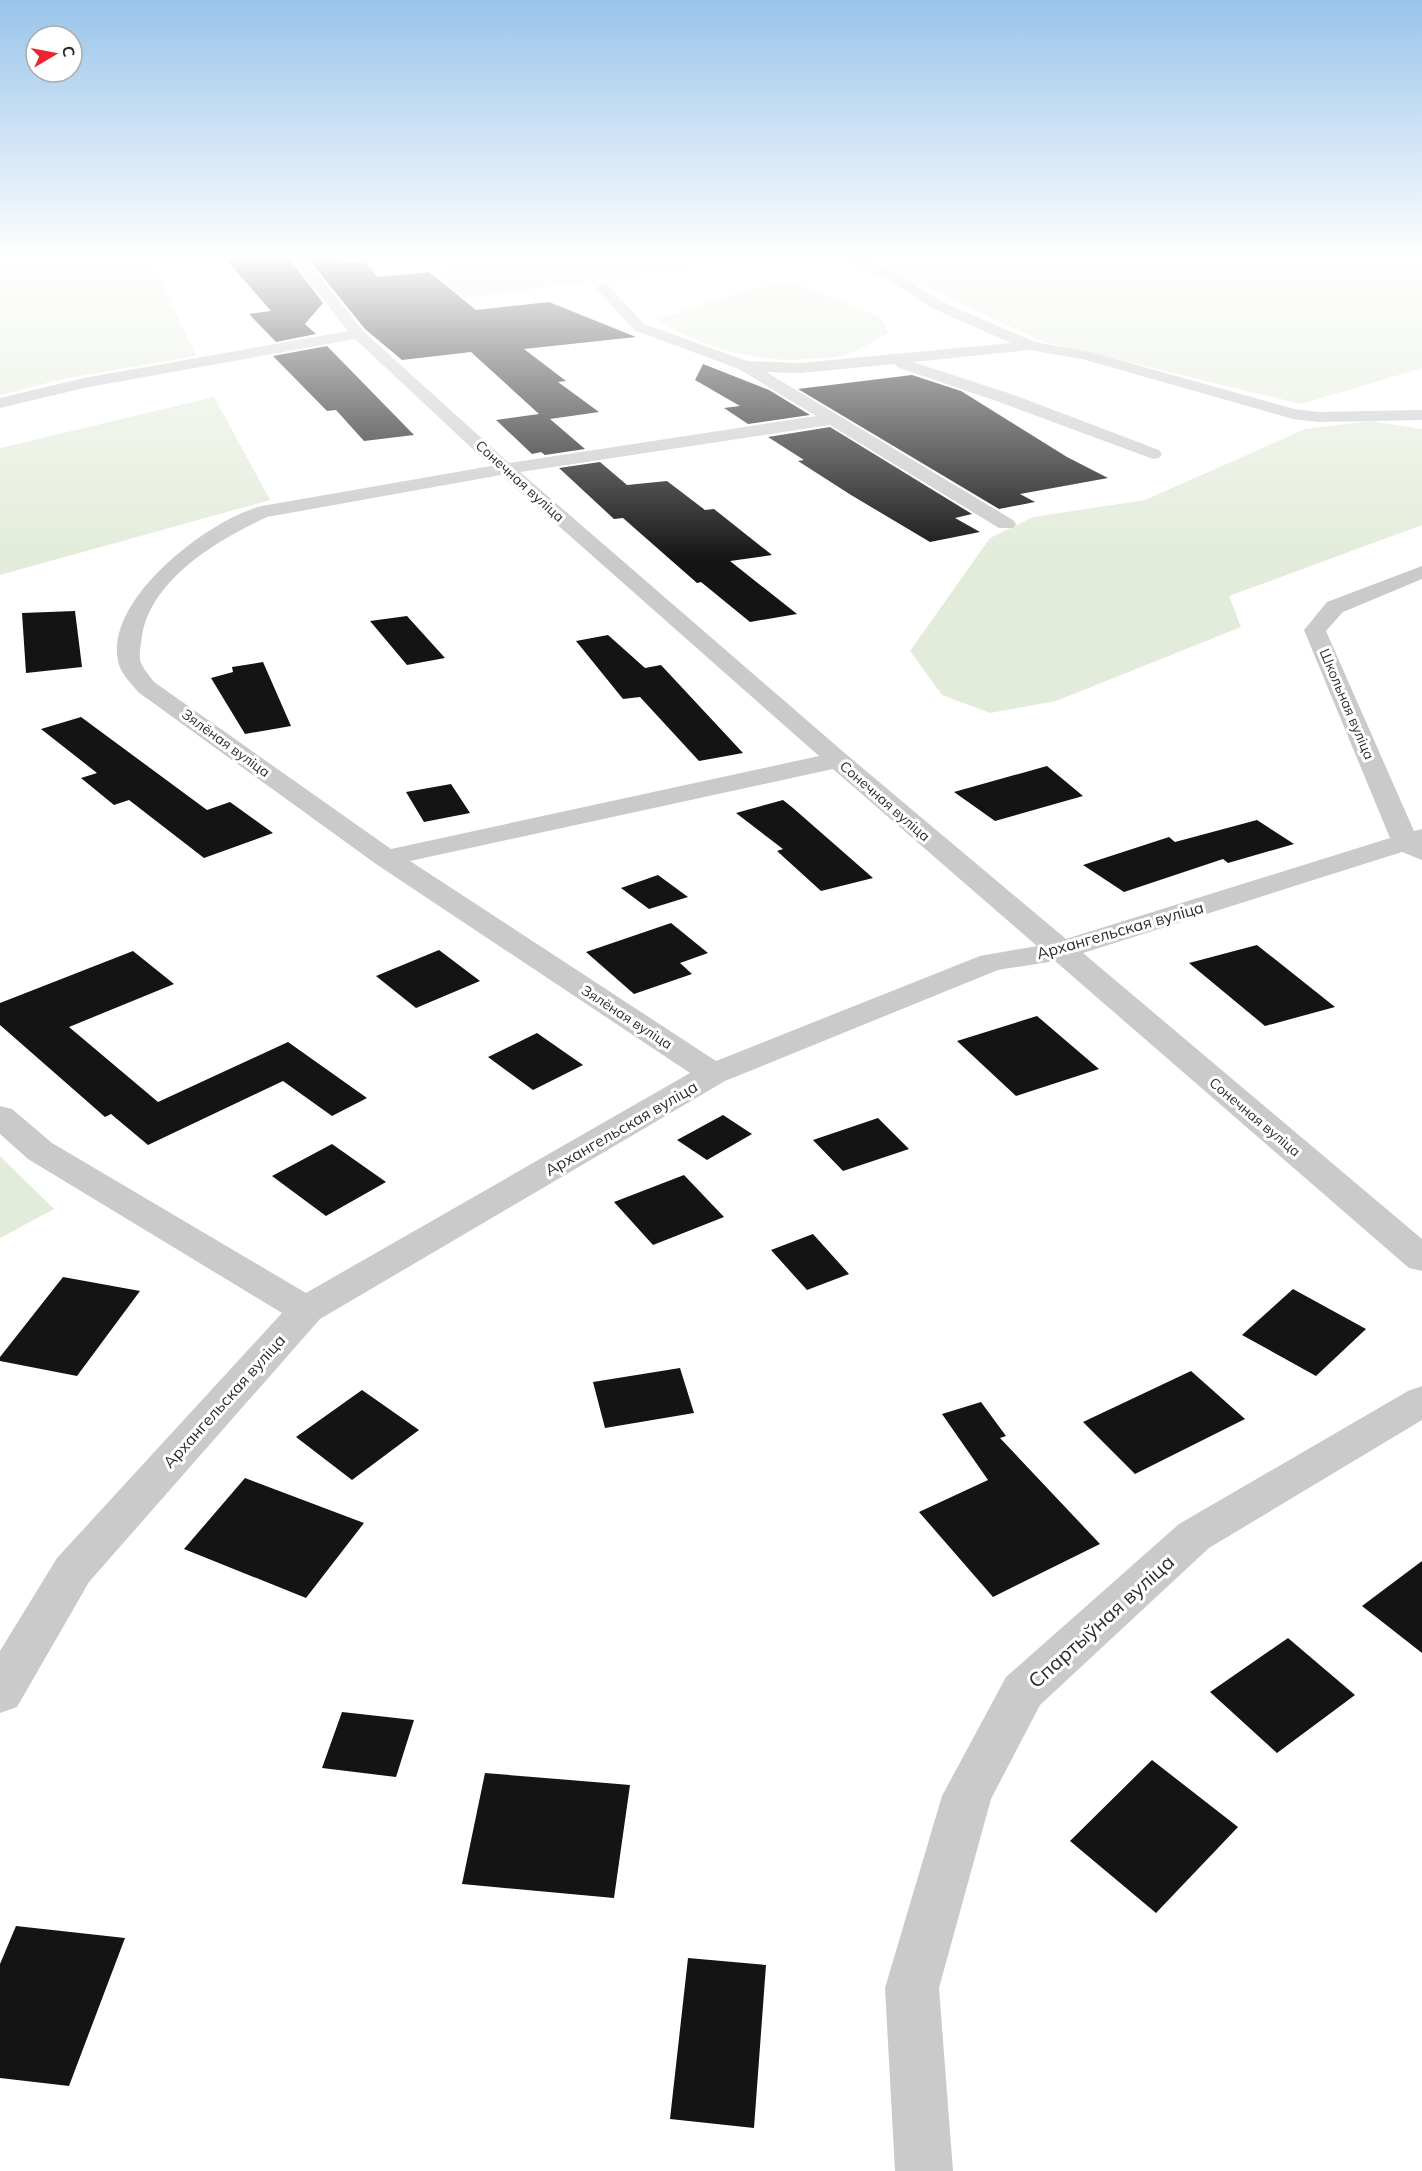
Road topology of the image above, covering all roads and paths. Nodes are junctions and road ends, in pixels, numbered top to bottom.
1 (215, 357) edge
2 (384, 357) edge
3 (721, 357) edge
4 (919, 357) edge
5 (1092, 357) edge
6 (892, 360) junction
7 (745, 366) junction
8 (0, 403) edge
9 (1422, 415) edge
10 (832, 419) junction
11 (1153, 454) dead end
12 (506, 469) junction
13 (1006, 524) dead end
14 (1422, 572) edge
15 (838, 760) junction
16 (1417, 844) edge
17 (386, 858) junction
18 (1059, 951) junction
19 (714, 1074) junction
20 (0, 1116) edge
21 (1422, 1259) edge
22 (306, 1310) junction
23 (1422, 1401) edge
24 (0, 1693) edge
25 (924, 2171) edge

1 - 8 street
2 - 12 street, Сонечная вуліца
3 - 7 street
4 - 6 street
5 - 9 street
6 - 7 street
6 - 11 street
7 - 10 street
10 - 12 street, Зялёная вуліца
10 - 13 street
12 - 15 street, Сонечная вуліца
12 - 17 street, Зялёная вуліца
14 - 16 street, Школьная вуліца
15 - 17 street
15 - 18 street, Сонечная вуліца
16 - 18 street, Архангельская вуліца
17 - 19 street, Зялёная вуліца
18 - 19 street, Архангельская вуліца
18 - 21 street, Сонечная вуліца
19 - 22 street, Архангельская вуліца
20 - 22 street
22 - 24 street, Архангельская вуліца
23 - 25 street, Спартыўная вуліца

